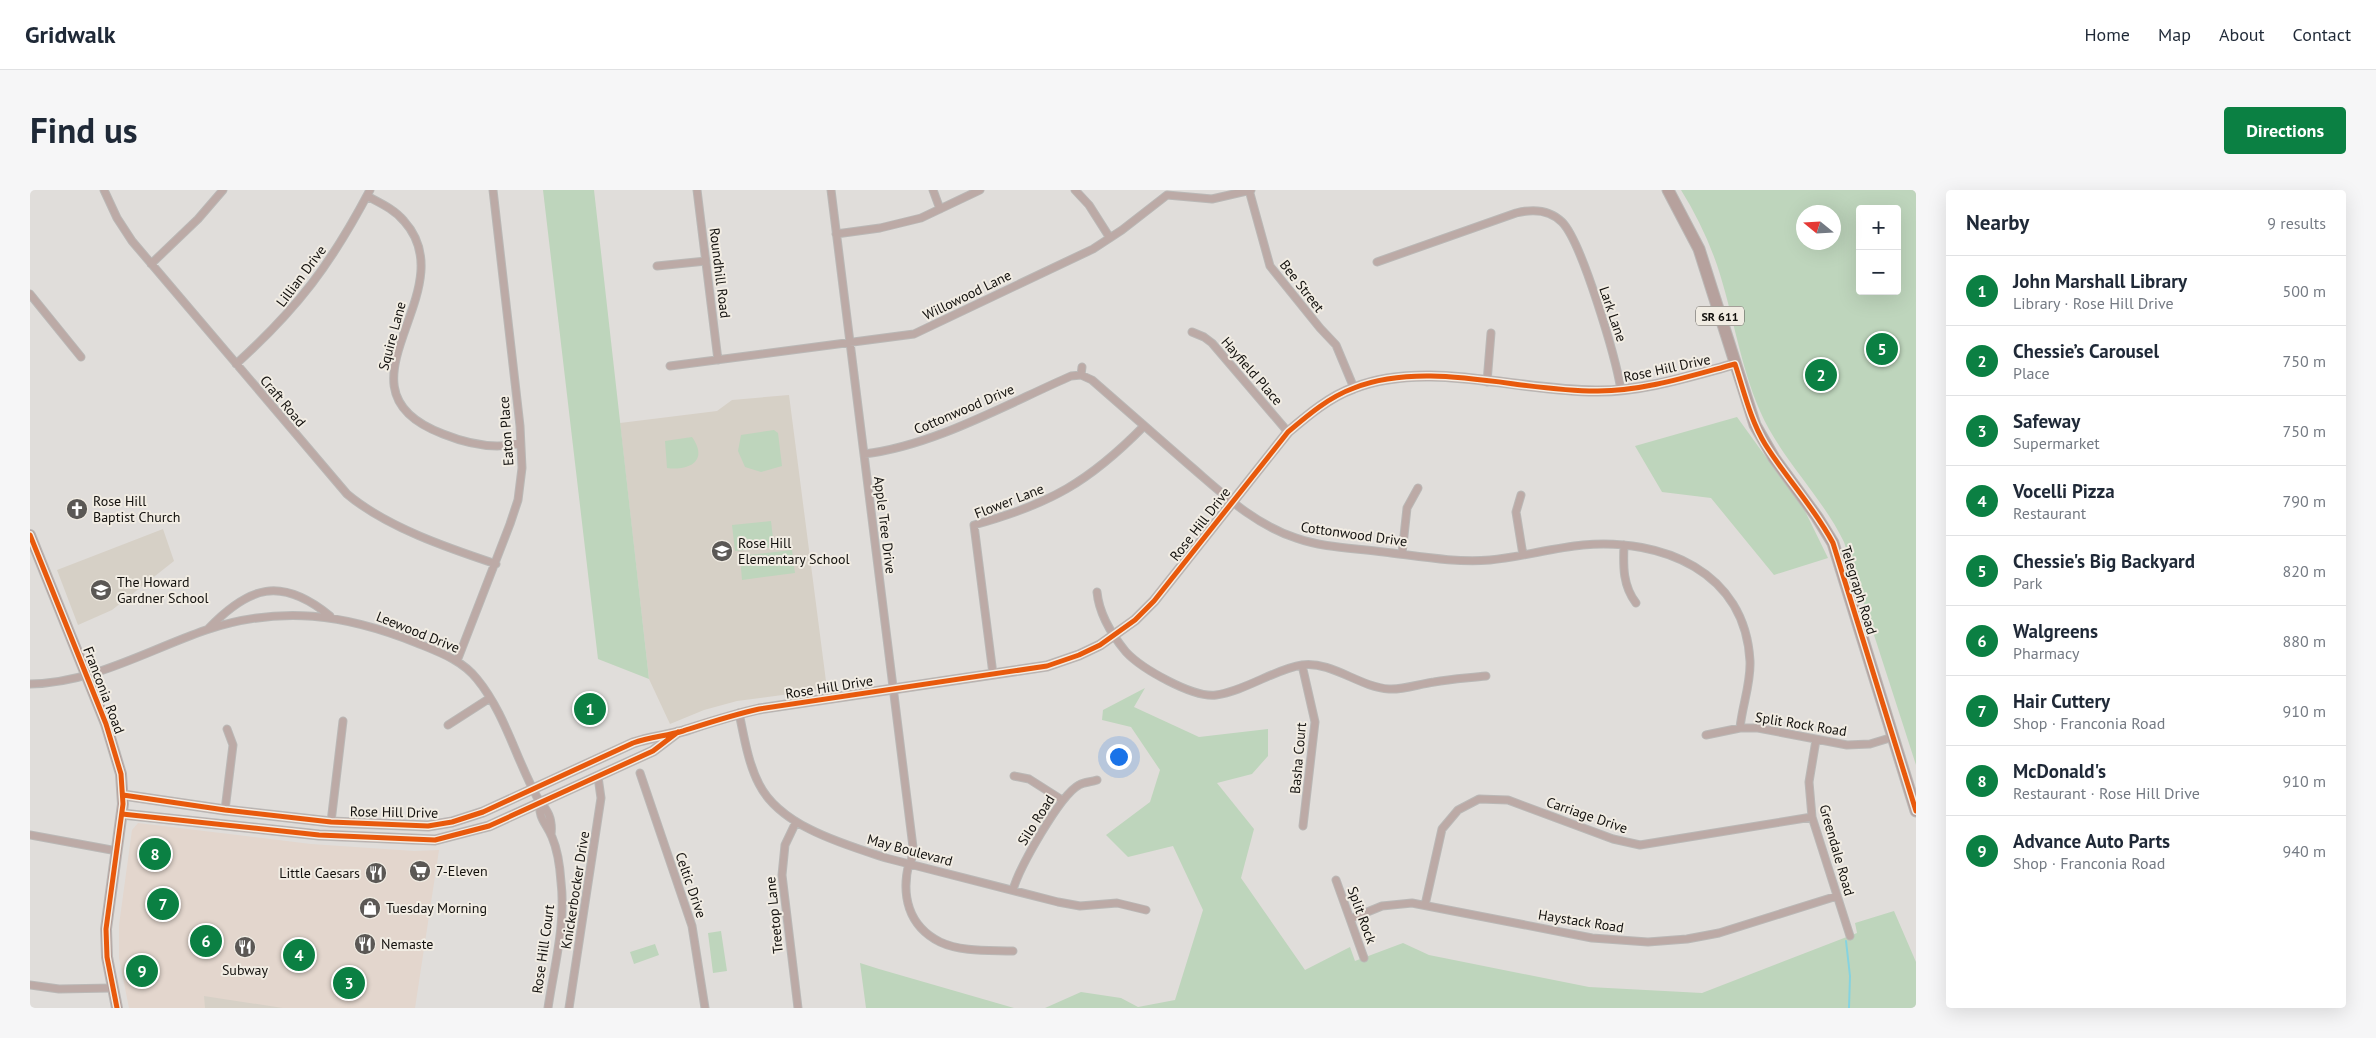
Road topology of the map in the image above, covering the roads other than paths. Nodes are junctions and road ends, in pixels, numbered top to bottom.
1 (104, 190) edge
2 (223, 190) edge
3 (493, 190) edge
4 (697, 190) edge
5 (831, 190) edge
6 (933, 190) edge
7 (980, 190) edge
8 (1075, 190) edge
9 (1250, 190) edge
10 (1668, 190) edge
11 (368, 193) edge
12 (940, 209) junction
13 (836, 234) junction
14 (1110, 238) junction
15 (706, 261) junction
16 (1377, 262) dead end
17 (151, 264) junction
18 (656, 266) dead end
19 (30, 294) edge
20 (1192, 332) dead end
21 (1492, 333) dead end
22 (850, 344) junction
23 (81, 357) dead end
24 (718, 360) junction
25 (236, 364) junction
26 (1735, 364) junction
27 (670, 366) dead end
28 (1487, 382) junction
29 (1354, 388) junction
30 (1620, 390) junction
31 (1144, 426) junction
32 (1288, 432) junction
33 (520, 443) junction
34 (864, 454) junction
35 (1418, 488) dead end
36 (1521, 495) dead end
37 (1232, 502) junction
38 (30, 534) edge
39 (1624, 545) junction
40 (1402, 554) junction
41 (1523, 554) junction
42 (496, 564) junction
43 (1097, 592) dead end
44 (1636, 603) dead end
45 (330, 617) junction
46 (206, 631) junction
47 (1114, 635) junction
48 (457, 661) junction
49 (1302, 665) junction
50 (993, 674) junction
51 (86, 675) junction
52 (1486, 676) dead end
53 (30, 684) edge
54 (893, 689) junction
55 (490, 698) junction
56 (739, 713) junction
57 (343, 721) dead end
58 (448, 725) dead end
59 (1740, 728) junction
60 (227, 730) dead end
61 (678, 732) junction
62 (1706, 735) dead end
63 (1893, 737) junction
64 (1816, 740) junction
65 (640, 773) dead end
66 (1014, 776) dead end
67 (598, 777) junction
68 (1098, 780) dead end
69 (123, 795) junction
70 (537, 796) junction
71 (1062, 800) junction
72 (225, 810) junction
73 (1916, 811) edge
74 (122, 814) junction
75 (1812, 817) junction
76 (331, 822) junction
77 (796, 822) junction
78 (1303, 826) dead end
79 (30, 835) edge
80 (117, 851) junction
81 (910, 863) junction
82 (1336, 880) dead end
83 (1013, 890) junction
84 (1837, 896) junction
85 (1425, 905) junction
86 (1146, 910) dead end
87 (1350, 919) junction
88 (1850, 936) dead end
89 (1013, 951) dead end
90 (1364, 958) dead end
91 (30, 985) edge
92 (112, 988) junction
93 (117, 1008) edge
94 (548, 1008) edge
95 (569, 1008) edge
96 (705, 1008) edge
97 (798, 1008) edge

1 - 17 street, Craft Road
2 - 17 street
3 - 33 street, Eaton Place
4 - 15 street, Roundhill Road
5 - 13 street, Apple Tree Drive
6 - 12 street
7 - 12 street
8 - 14 street
9 - 14 street, Willowood Lane
9 - 29 street, Bee Street
10 - 26 main road, Telegraph Road / SR 611
11 - 25 street, Lillian Drive
11 - 33 street, Squire Lane
12 - 13 street
13 - 22 street, Apple Tree Drive
14 - 22 street, Willowood Lane
15 - 18 street
15 - 24 street, Roundhill Road
16 - 30 street, Lark Lane
17 - 25 street, Craft Road
19 - 23 street
20 - 32 street, Hayfield Place
21 - 28 street
22 - 24 street, Willowood Lane
22 - 34 street, Apple Tree Drive
24 - 27 street, Willowood Lane
25 - 42 street, Craft Road
26 - 30 street, Rose Hill Drive
26 - 63 main road, Telegraph Road / SR 611
28 - 29 street, Rose Hill Drive
28 - 30 street, Rose Hill Drive
29 - 32 street, Rose Hill Drive
31 - 34 street, Cottonwood Drive
31 - 37 street, Cottonwood Drive
31 - 50 street, Flower Lane
32 - 37 street, Rose Hill Drive
33 - 42 street, Eaton Place
34 - 54 street, Apple Tree Drive
35 - 40 street
36 - 41 street
37 - 40 street, Cottonwood Drive
37 - 47 street, Rose Hill Drive
38 - 51 main road, Franconia Road
39 - 41 street, Cottonwood Drive
39 - 44 street
39 - 59 street, Cottonwood Drive
40 - 41 street, Cottonwood Drive
42 - 48 street, Eaton Place
43 - 47 street
45 - 46 street, Leewood Drive
45 - 46 street, Leewood Drive
45 - 48 street, Leewood Drive
46 - 51 street, Leewood Drive
47 - 49 street
47 - 50 street, Rose Hill Drive
48 - 55 street, Leewood Drive
49 - 52 street
49 - 78 street, Basha Court
50 - 54 street, Rose Hill Drive
51 - 53 street, Leewood Drive
51 - 69 main road, Franconia Road
54 - 56 street, Rose Hill Drive
54 - 81 street, Apple Tree Drive
55 - 58 street
55 - 70 street, Leewood Drive
56 - 61 street, Rose Hill Drive
56 - 77 street, May Boulevard
57 - 76 street
59 - 62 street, Split Rock Road
59 - 64 street, Split Rock Road
60 - 72 street
61 - 67 street, Rose Hill Drive
61 - 70 street, Rose Hill Drive
63 - 64 street, Split Rock Road
63 - 73 main road, Telegraph Road / SR 611
64 - 75 street, Greendale Road
65 - 96 street, Celtic Drive
66 - 71 street
67 - 70 street, Rose Hill Drive
67 - 95 street, Knickerbocker Drive
68 - 71 street, Silo Road
69 - 72 street, Rose Hill Drive
69 - 74 main road, Franconia Road
70 - 74 street, Rose Hill Drive
70 - 76 street, Rose Hill Drive
70 - 94 street, Rose Hill Court
71 - 83 street, Silo Road
72 - 76 street, Rose Hill Drive
74 - 80 main road, Franconia Road
75 - 84 street, Greendale Road
75 - 85 street, Carriage Drive
77 - 81 street, May Boulevard
77 - 97 street, Treetop Lane
79 - 80 street
80 - 92 main road, Franconia Road
81 - 83 street, May Boulevard
81 - 89 street, Apple Tree Drive
82 - 87 street, Split Rock
83 - 86 street, May Boulevard
84 - 85 street, Haystack Road
84 - 88 street, Greendale Road
85 - 87 street, Haystack Road
87 - 90 street, Split Rock
91 - 92 street
92 - 93 main road, Franconia Road

